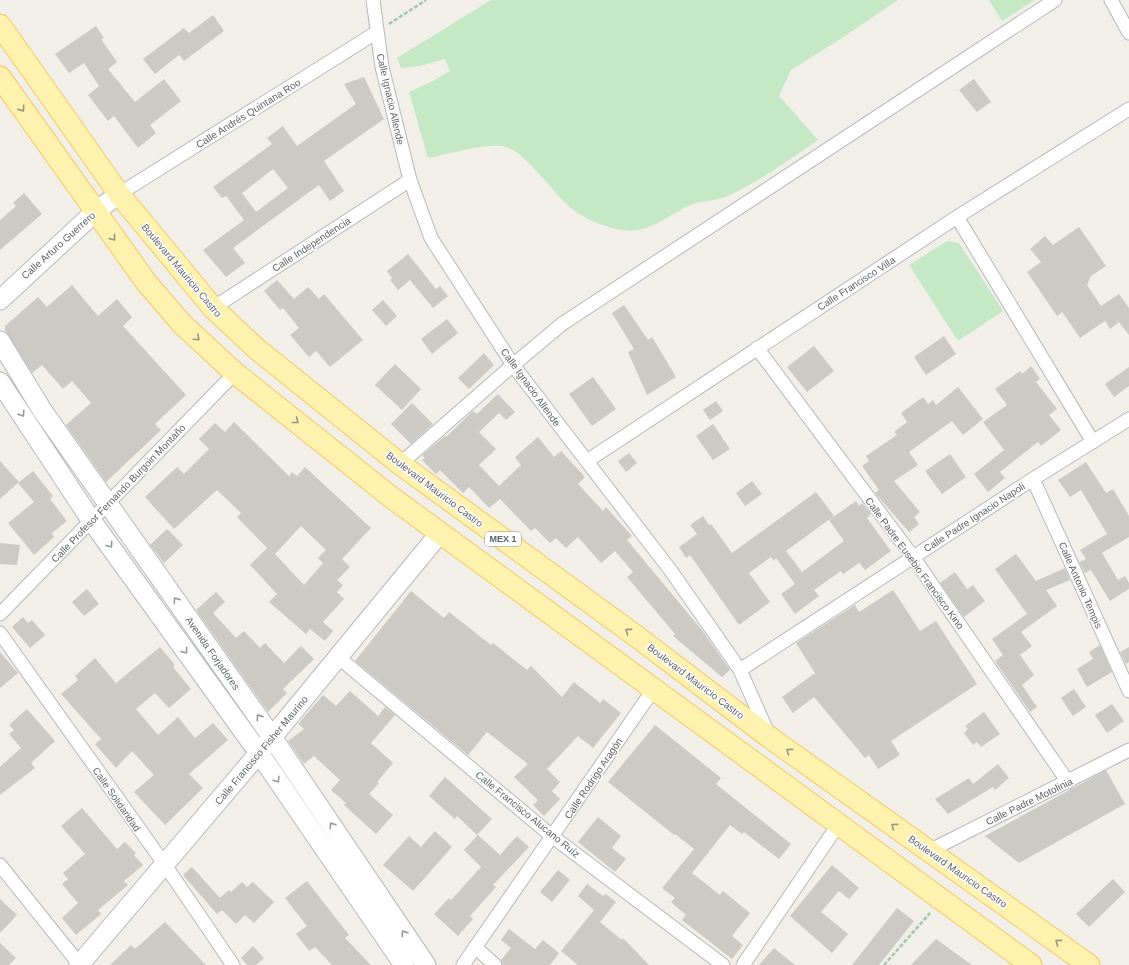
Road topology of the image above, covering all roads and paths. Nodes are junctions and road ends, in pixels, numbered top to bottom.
1 (374, 0) edge
2 (426, 0) edge
3 (1055, 0) edge
4 (1111, 0) edge
5 (0, 25) edge
6 (377, 32) junction
7 (1129, 33) edge
8 (0, 78) edge
9 (1129, 109) edge
10 (410, 180) junction
11 (119, 194) junction
12 (95, 212) junction
13 (957, 217) junction
14 (0, 300) edge
15 (212, 308) junction
16 (0, 341) edge
17 (757, 348) junction
18 (513, 365) junction
19 (235, 373) junction
20 (0, 382) edge
21 (1129, 419) edge
22 (1093, 442) junction
23 (587, 461) junction
24 (400, 464) junction
25 (1033, 479) junction
26 (108, 504) junction
27 (91, 520) junction
28 (440, 533) junction
29 (913, 557) junction
30 (0, 614) edge
31 (0, 633) edge
32 (338, 657) junction
33 (740, 670) junction
34 (653, 690) junction
35 (1129, 691) edge
36 (272, 737) junction
37 (770, 737) junction
38 (1129, 750) edge
39 (259, 753) junction
40 (1068, 782) junction
41 (838, 826) junction
42 (553, 837) junction
43 (929, 851) junction
44 (0, 865) edge
45 (165, 865) junction
46 (943, 899) junction
47 (475, 947) junction
48 (80, 965) edge
49 (233, 965) edge
50 (404, 965) edge
51 (426, 965) edge
52 (463, 965) edge
53 (495, 965) edge
54 (723, 965) edge
55 (743, 965) edge
56 (884, 965) edge
57 (1031, 965) edge
58 (1089, 965) edge

1 - 6 street, Calle Ignacio Allende
2 - 6 path
3 - 18 street
4 - 7 street
5 - 11 main road, Boulevard Mauricio Castro / MEX 1
6 - 10 street, Calle Ignacio Allende
6 - 11 street, Calle Andrés Quintana Roo
8 -> 12 main road
9 - 13 street, Calle Francisco Villa
10 - 15 street, Calle Independencia
10 - 18 street, Calle Ignacio Allende
11 - 12 main road, Calle Arturo Guerrero
11 - 15 main road, Boulevard Mauricio Castro / MEX 1
12 - 14 main road, Calle Arturo Guerrero
12 -> 19 main road
13 - 17 street, Calle Francisco Villa
13 - 22 street
15 - 24 main road, Boulevard Mauricio Castro / MEX 1
16 - 26 main road, Avenida Forjadores
17 - 23 street, Calle Francisco Villa
17 - 29 street, Calle Padre Eusebio Francisco Kino
18 - 23 street, Calle Ignacio Allende
18 - 24 street
19 - 26 street, Calle Profesor Fernando Burgoin Montaño
19 -> 28 main road
20 -> 27 main road, Avenida Forjadores
21 - 22 street, Calle Padre Ignacio Napoli
22 - 25 street, Calle Padre Ignacio Napoli
23 - 33 street, Calle Ignacio Allende
37 -> 24 main road, Boulevard Mauricio Castro / MEX 1
25 - 29 street, Calle Padre Ignacio Napoli
25 - 35 street, Calle Antonio Tempis
26 - 27 street, Calle Profesor Fernando Burgoin Montaño
36 -> 26 main road, Avenida Forjadores
27 - 30 street, Calle Profesor Fernando Burgoin Montaño
27 -> 39 main road, Avenida Forjadores
28 - 32 main road, Calle Francisco Fisher Maurino
28 - 34 main road
29 - 33 street, Calle Padre Ignacio Napoli
29 - 40 street, Calle Padre Eusebio Francisco Kino
31 - 45 street, Calle Solidaridad
32 - 36 main road, Calle Francisco Fisher Maurino
32 - 42 street, Calle Francisco Alucano Ruíz
33 - 37 street, Calle Ignacio Allende
34 - 41 main road
34 - 42 street, Calle Rodrigo Aragón
36 - 39 main road, Calle Francisco Fisher Maurino
51 -> 36 main road, Avenida Forjadores
43 -> 37 main road, Boulevard Mauricio Castro / MEX 1
38 - 40 street, Calle Padre Motolinia
39 - 45 main road, Calle Francisco Fisher Maurino
39 -> 50 main road, Avenida Forjadores
40 - 43 street, Calle Padre Motolinia
41 - 46 main road
41 - 55 street
42 - 47 street, Calle Rodrigo Aragón
42 - 54 street, Calle Francisco Alucano Ruíz
58 -> 43 main road, Boulevard Mauricio Castro / MEX 1
44 - 48 street
45 - 48 main road, Calle Francisco Fisher Maurino
45 - 49 street, Calle Solidaridad
46 - 56 path
46 - 57 main road
47 - 52 street, Calle Rodrigo Aragón
47 - 53 street

